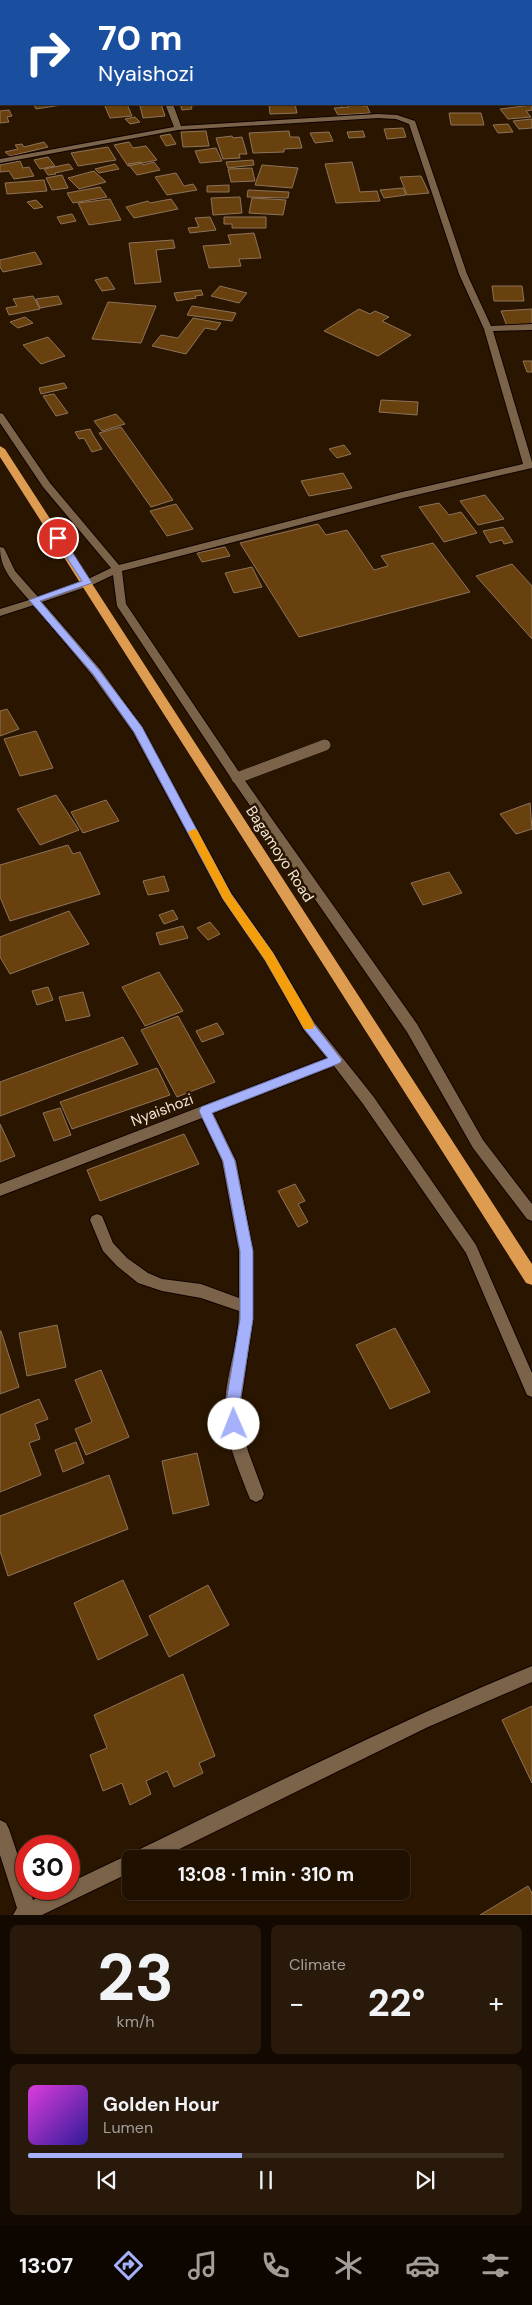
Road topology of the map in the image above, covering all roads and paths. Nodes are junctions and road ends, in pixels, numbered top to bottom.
1 (168, 105) edge
2 (178, 128) junction
3 (0, 161) edge
4 (532, 327) edge
5 (488, 329) junction
6 (0, 416) edge
7 (0, 449) edge
8 (530, 465) edge
9 (0, 550) edge
10 (117, 569) junction
11 (88, 583) junction
12 (34, 600) junction
13 (0, 613) edge
14 (325, 745) dead end
15 (237, 778) junction
16 (336, 1060) junction
17 (205, 1111) junction
18 (0, 1190) edge
19 (532, 1215) edge
20 (97, 1220) dead end
21 (532, 1278) edge
22 (246, 1307) junction
23 (532, 1390) edge
24 (256, 1494) dead end
25 (532, 1674) edge
26 (0, 1829) edge
27 (157, 1850) edge
28 (122, 1867) edge
29 (27, 1914) edge

1 - 2 street
2 - 3 street
2 - 5 street
4 - 5 street
5 - 8 street
6 - 10 street
7 - 11 highway, Bagamoyo Road
8 - 10 street
9 - 12 street
10 - 11 street
10 - 15 street
11 - 12 street
11 - 21 highway, Bagamoyo Road
12 - 13 street
12 - 16 street
14 - 15 lane
15 - 19 street
16 - 17 street, Nyaishozi
16 - 23 street
17 - 18 street, Nyaishozi
17 - 22 street
20 - 22 street
22 - 24 street
25 - 27 street
26 - 29 street
28 - 29 street

